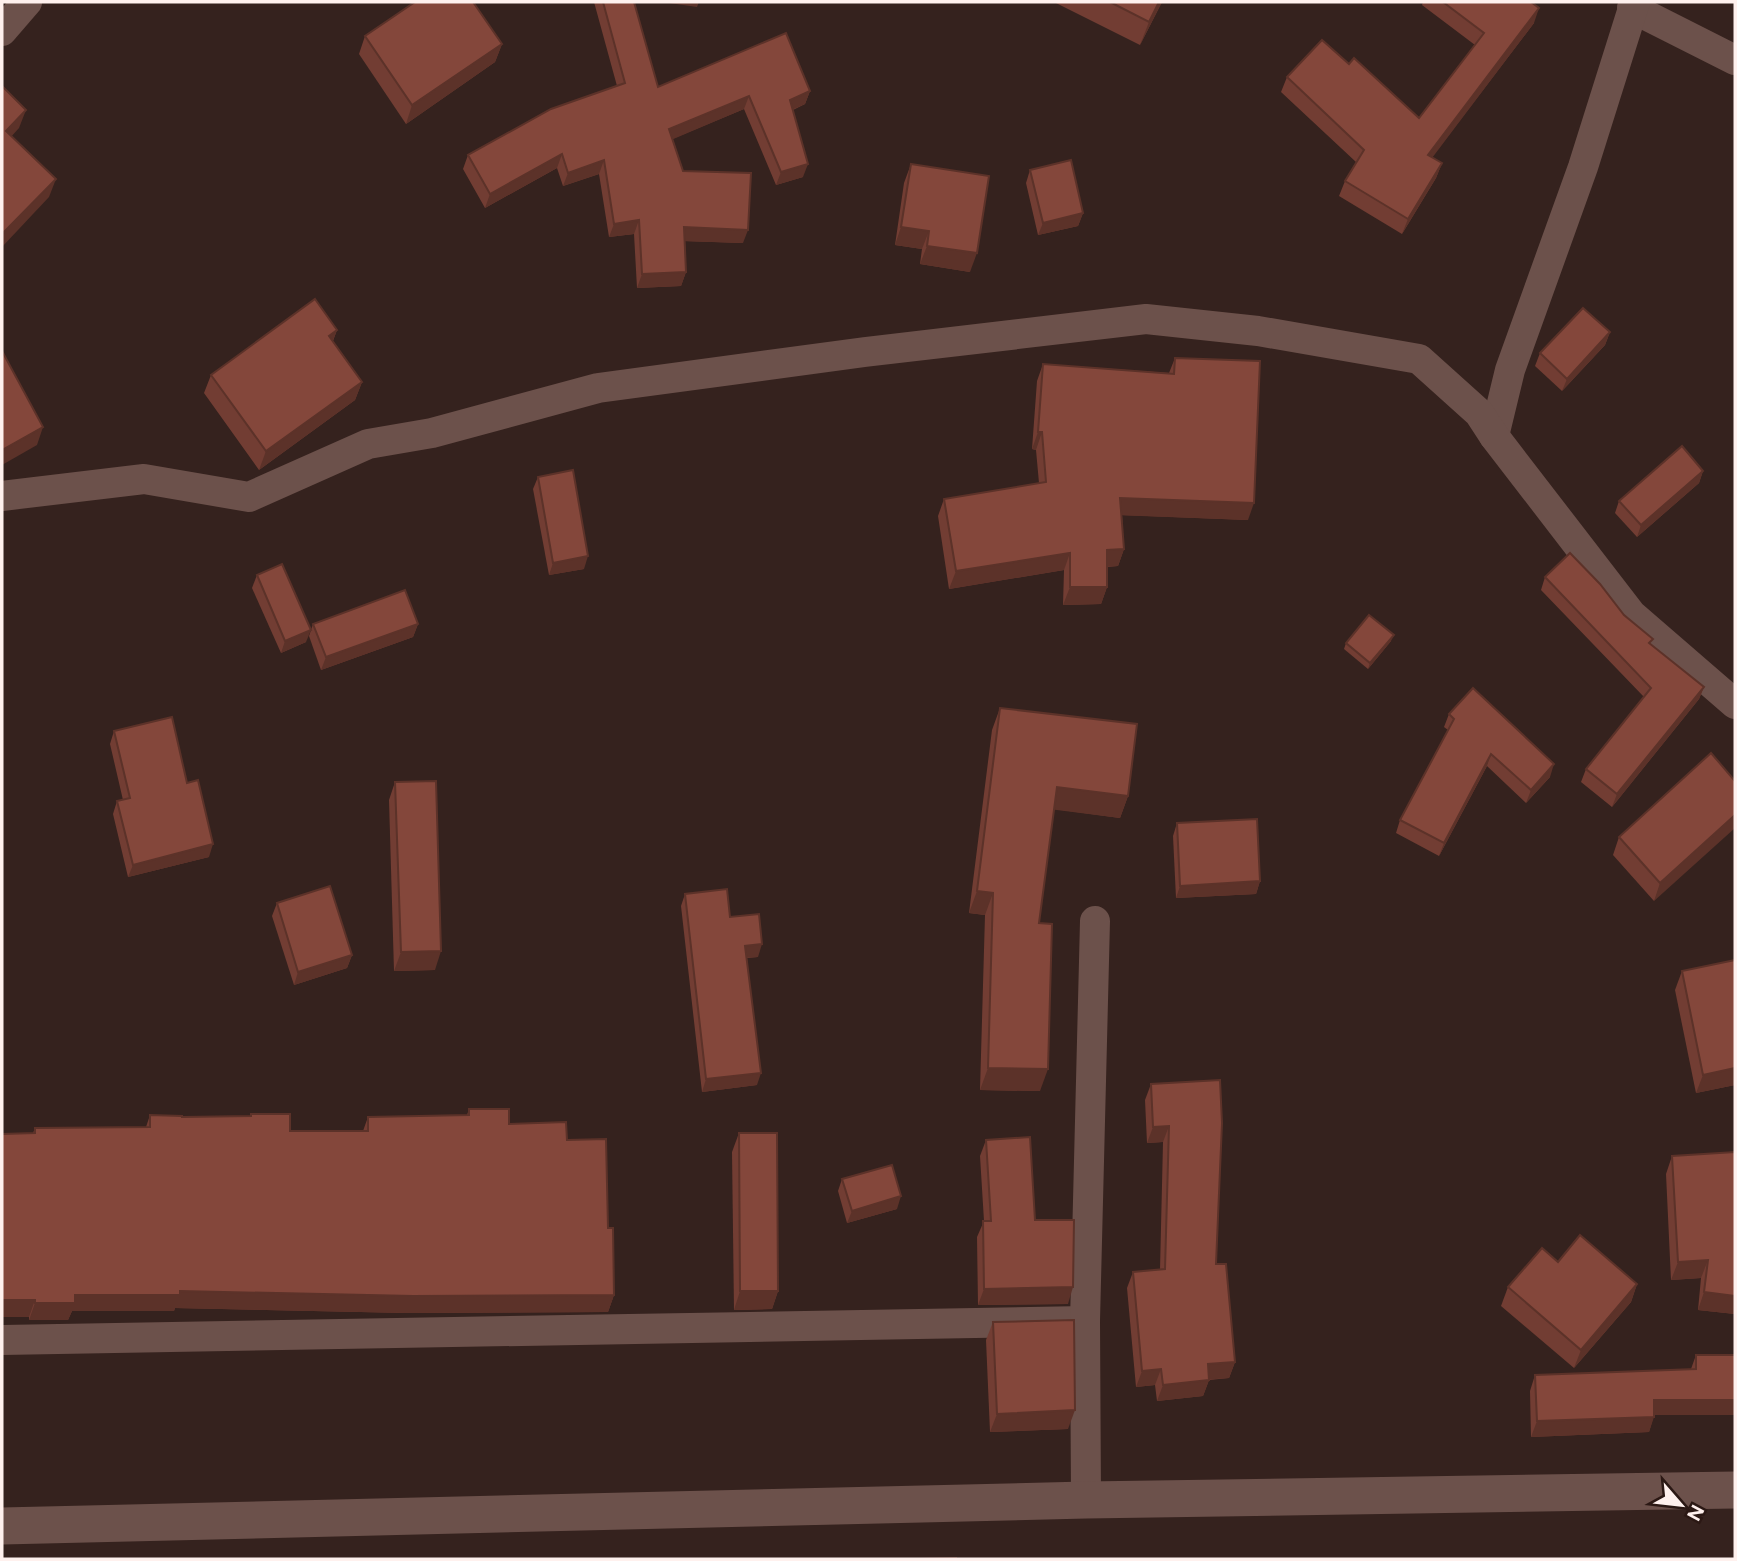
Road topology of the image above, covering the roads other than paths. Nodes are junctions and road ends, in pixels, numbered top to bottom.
1 (27, 2) edge
2 (1633, 5) edge
3 (2, 31) edge
4 (1735, 60) edge
5 (1494, 436) junction
6 (2, 496) edge
7 (1735, 704) edge
8 (1095, 921) dead end
9 (1085, 1321) junction
10 (2, 1340) edge
11 (1735, 1490) edge
12 (1086, 1500) junction
13 (2, 1526) edge

1 - 3 street
2 - 4 street
2 - 5 street
5 - 6 street
5 - 7 street
8 - 9 street
9 - 10 street
9 - 12 street
11 - 12 street
12 - 13 street

